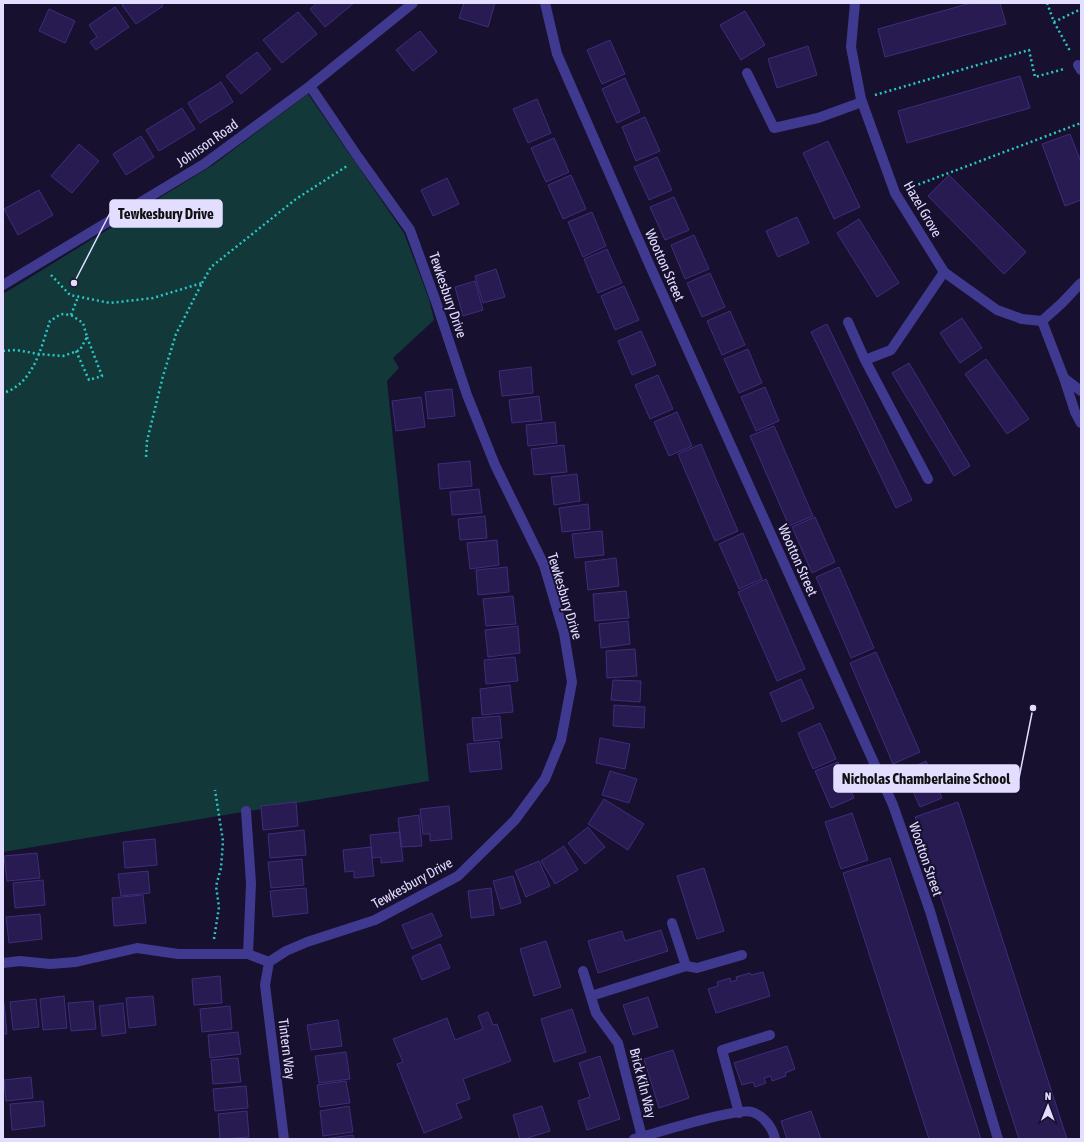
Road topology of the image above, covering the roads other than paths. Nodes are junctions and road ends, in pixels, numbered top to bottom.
1 (413, 3) edge
2 (545, 3) edge
3 (855, 3) edge
4 (747, 73) dead end
5 (310, 86) junction
6 (862, 100) junction
7 (944, 272) junction
8 (1081, 283) edge
9 (3, 285) edge
10 (1042, 321) junction
11 (848, 322) dead end
12 (865, 360) junction
13 (1064, 378) junction
14 (1081, 391) edge
15 (1081, 423) edge
16 (928, 479) dead end
17 (246, 811) dead end
18 (672, 923) dead end
19 (248, 954) junction
20 (742, 955) dead end
21 (269, 962) junction
22 (3, 963) edge
23 (686, 966) junction
24 (583, 971) dead end
25 (591, 996) junction
26 (770, 1035) dead end
27 (739, 1112) junction
28 (638, 1138) edge
29 (284, 1139) edge
30 (775, 1139) edge
31 (998, 1139) edge

1 - 5 street, Johnson Road
2 - 31 street, Wootton Street
3 - 6 street, Hazel Grove
4 - 6 street
5 - 9 street, Johnson Road
5 - 21 street, Tewkesbury Drive
6 - 7 street, Hazel Grove
7 - 10 street, Hazel Grove
7 - 12 street
8 - 10 street
10 - 13 street
11 - 12 street
12 - 16 street
13 - 14 street
13 - 15 street
17 - 19 street
18 - 23 street
19 - 21 street
19 - 22 street
20 - 23 street
21 - 29 street, Tintern Way
23 - 25 street
24 - 25 street, Brick Kiln Way
25 - 28 street, Brick Kiln Way
26 - 27 street
27 - 28 street
27 - 30 street

